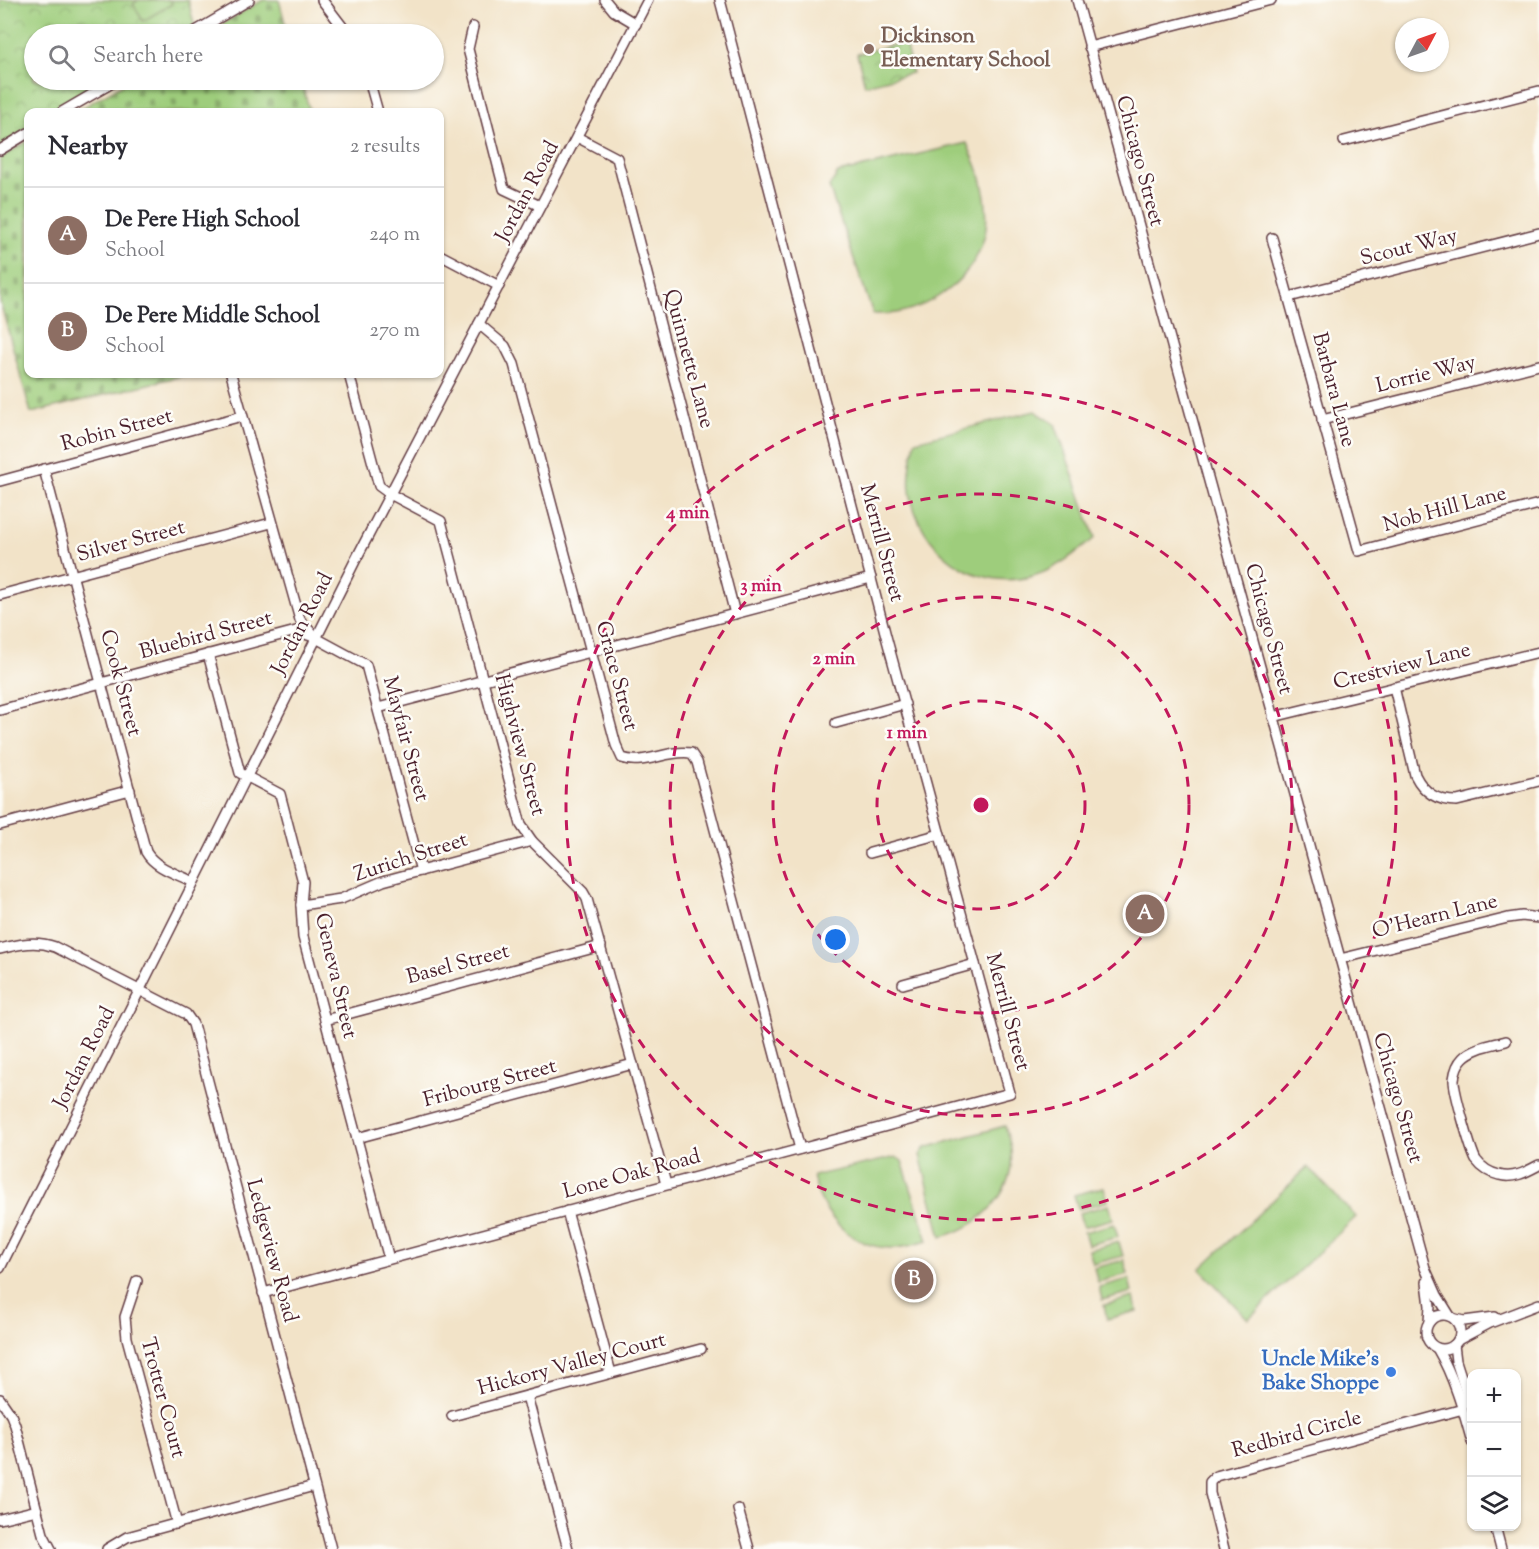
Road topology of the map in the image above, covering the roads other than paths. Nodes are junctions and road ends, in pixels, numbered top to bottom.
1 (249, 0) edge
2 (322, 0) edge
3 (605, 0) edge
4 (648, 0) edge
5 (720, 0) edge
6 (1077, 0) edge
7 (1271, 0) edge
8 (208, 24) edge
9 (340, 24) edge
10 (636, 24) junction
11 (473, 27) dead end
12 (1089, 47) junction
13 (100, 90) edge
14 (372, 90) edge
15 (1539, 91) edge
16 (69, 108) edge
17 (377, 108) edge
18 (24, 135) edge
19 (577, 137) junction
20 (1344, 141) dead end
21 (0, 150) edge
22 (540, 206) junction
23 (1539, 233) edge
24 (1272, 238) dead end
25 (444, 257) edge
26 (499, 286) junction
27 (1289, 297) junction
28 (479, 324) junction
29 (1539, 365) edge
30 (232, 378) edge
31 (350, 378) edge
32 (242, 416) junction
33 (1322, 420) junction
34 (44, 469) junction
35 (0, 481) edge
36 (390, 495) junction
37 (1539, 504) edge
38 (271, 523) junction
39 (1359, 551) joint
40 (72, 576) junction
41 (871, 578) junction
42 (0, 596) edge
43 (735, 614) junction
44 (316, 638) junction
45 (590, 652) junction
46 (1539, 652) edge
47 (208, 654) junction
48 (483, 680) junction
49 (101, 683) junction
50 (1394, 687) junction
51 (905, 704) junction
52 (378, 708) junction
53 (0, 710) edge
54 (1273, 717) junction
55 (836, 723) dead end
56 (246, 777) junction
57 (1539, 781) edge
58 (130, 790) junction
59 (0, 825) edge
60 (940, 834) junction
61 (532, 841) junction
62 (870, 853) dead end
63 (421, 871) junction
64 (193, 882) junction
65 (301, 905) junction
66 (1539, 918) edge
67 (601, 946) junction
68 (0, 949) edge
69 (1340, 959) junction
70 (975, 964) junction
71 (903, 984) dead end
72 (139, 989) junction
73 (325, 1020) junction
74 (1506, 1041) dead end
75 (633, 1064) junction
76 (1010, 1093) joint
77 (357, 1138) junction
78 (800, 1149) junction
79 (1539, 1165) edge
80 (666, 1184) junction
81 (567, 1211) junction
82 (389, 1258) junction
83 (0, 1268) edge
84 (1425, 1268) junction
85 (137, 1281) dead end
86 (263, 1293) junction
87 (1539, 1304) edge
88 (1512, 1314) junction
89 (1453, 1318) junction
90 (1429, 1322) junction
91 (1456, 1343) junction
92 (1437, 1348) junction
93 (701, 1349) dead end
94 (611, 1373) junction
95 (527, 1396) junction
96 (0, 1399) edge
97 (1462, 1409) junction
98 (452, 1416) dead end
99 (1467, 1426) edge
100 (314, 1486) junction
101 (738, 1509) dead end
102 (37, 1510) junction
103 (0, 1519) edge
104 (177, 1524) junction
105 (1496, 1531) edge
106 (51, 1549) edge
107 (107, 1549) edge
108 (331, 1549) edge
109 (568, 1549) edge
110 (748, 1549) edge
111 (1224, 1549) edge
112 (1501, 1549) edge

1 - 8 street
2 - 9 street
3 - 10 street
4 - 10 street, Jordan Road
5 - 41 street, Merrill Street
6 - 12 street, Chicago Street
7 - 12 street
10 - 19 street, Jordan Road
11 - 22 street
12 - 54 street, Chicago Street
13 - 16 street
14 - 17 street
15 - 20 street
18 - 21 street
19 - 22 street, Jordan Road
19 - 43 street, Quinnette Lane
22 - 26 street, Jordan Road
23 - 27 street, Scout Way
24 - 27 street, Barbara Lane
25 - 26 street
26 - 28 street, Jordan Road
27 - 33 street, Barbara Lane
28 - 36 street, Jordan Road
28 - 45 street, Grace Street
29 - 33 street, Lorrie Way
30 - 32 street, Mayfair Street
31 - 36 street
32 - 34 street, Robin Street
32 - 38 street, Mayfair Street
33 - 39 street, Barbara Lane
34 - 35 street, Robin Street
34 - 40 street, Cook Street
36 - 44 street, Jordan Road
36 - 48 street, Highview Street
37 - 39 street, Nob Hill Lane
38 - 40 street, Silver Street
38 - 44 street, Mayfair Street
40 - 42 street, Silver Street
40 - 49 street, Cook Street
41 - 43 street
41 - 51 street, Merrill Street
43 - 45 street
44 - 47 street, Bluebird Street
44 - 52 street, Mayfair Street
44 - 56 street, Jordan Road
45 - 48 street
45 - 78 street, Grace Street
46 - 50 street, Crestview Lane
47 - 49 street, Bluebird Street
47 - 56 street
48 - 52 street
48 - 61 street, Highview Street
49 - 53 street, Bluebird Street
49 - 58 street, Cook Street
50 - 54 street, Crestview Lane
50 - 57 street
51 - 55 street
51 - 60 street, Merrill Street
52 - 63 street, Mayfair Street
54 - 69 street, Chicago Street
56 - 64 street, Jordan Road
56 - 65 street, Geneva Street
58 - 59 street
58 - 64 street, Cook Street
60 - 62 street
60 - 70 street, Merrill Street
61 - 63 street, Zurich Street
61 - 67 street, Highview Street
63 - 65 street, Zurich Street
64 - 72 street, Jordan Road
65 - 73 street, Geneva Street
66 - 69 street, O'Hearn Lane
67 - 73 street, Basel Street
67 - 75 street, Highview Street
68 - 72 street, Ledgeview Road
69 - 84 street, Chicago Street
70 - 71 street
70 - 76 street, Merrill Street
72 - 83 street, Jordan Road
72 - 86 street, Ledgeview Road
73 - 77 street, Geneva Street
74 - 79 street
75 - 77 street, Fribourg Street
75 - 80 street, Highview Street
76 - 78 street, Lone Oak Road
77 - 82 street, Geneva Street
78 - 80 street, Lone Oak Road
80 - 81 street, Lone Oak Road
81 - 82 street, Lone Oak Road
81 - 94 street
82 - 86 street, Lone Oak Road
84 - 89 street, Chicago Street
84 - 90 street, Chicago Street
85 - 104 street, Trotter Court
86 - 100 street, Ledgeview Road
87 - 88 street
88 - 89 street
88 - 91 street
89 - 90 street
89 - 91 street
90 - 92 street
91 - 92 street
91 - 97 street
92 - 97 street
93 - 94 street, Hickory Valley Court
94 - 95 street, Hickory Valley Court
95 - 98 street, Hickory Valley Court
95 - 109 street
96 - 102 street
97 - 99 street
97 - 111 street, Redbird Circle
100 - 104 street
100 - 108 street, Ledgeview Road
101 - 110 street
102 - 103 street
102 - 106 street
104 - 107 street
105 - 112 street

